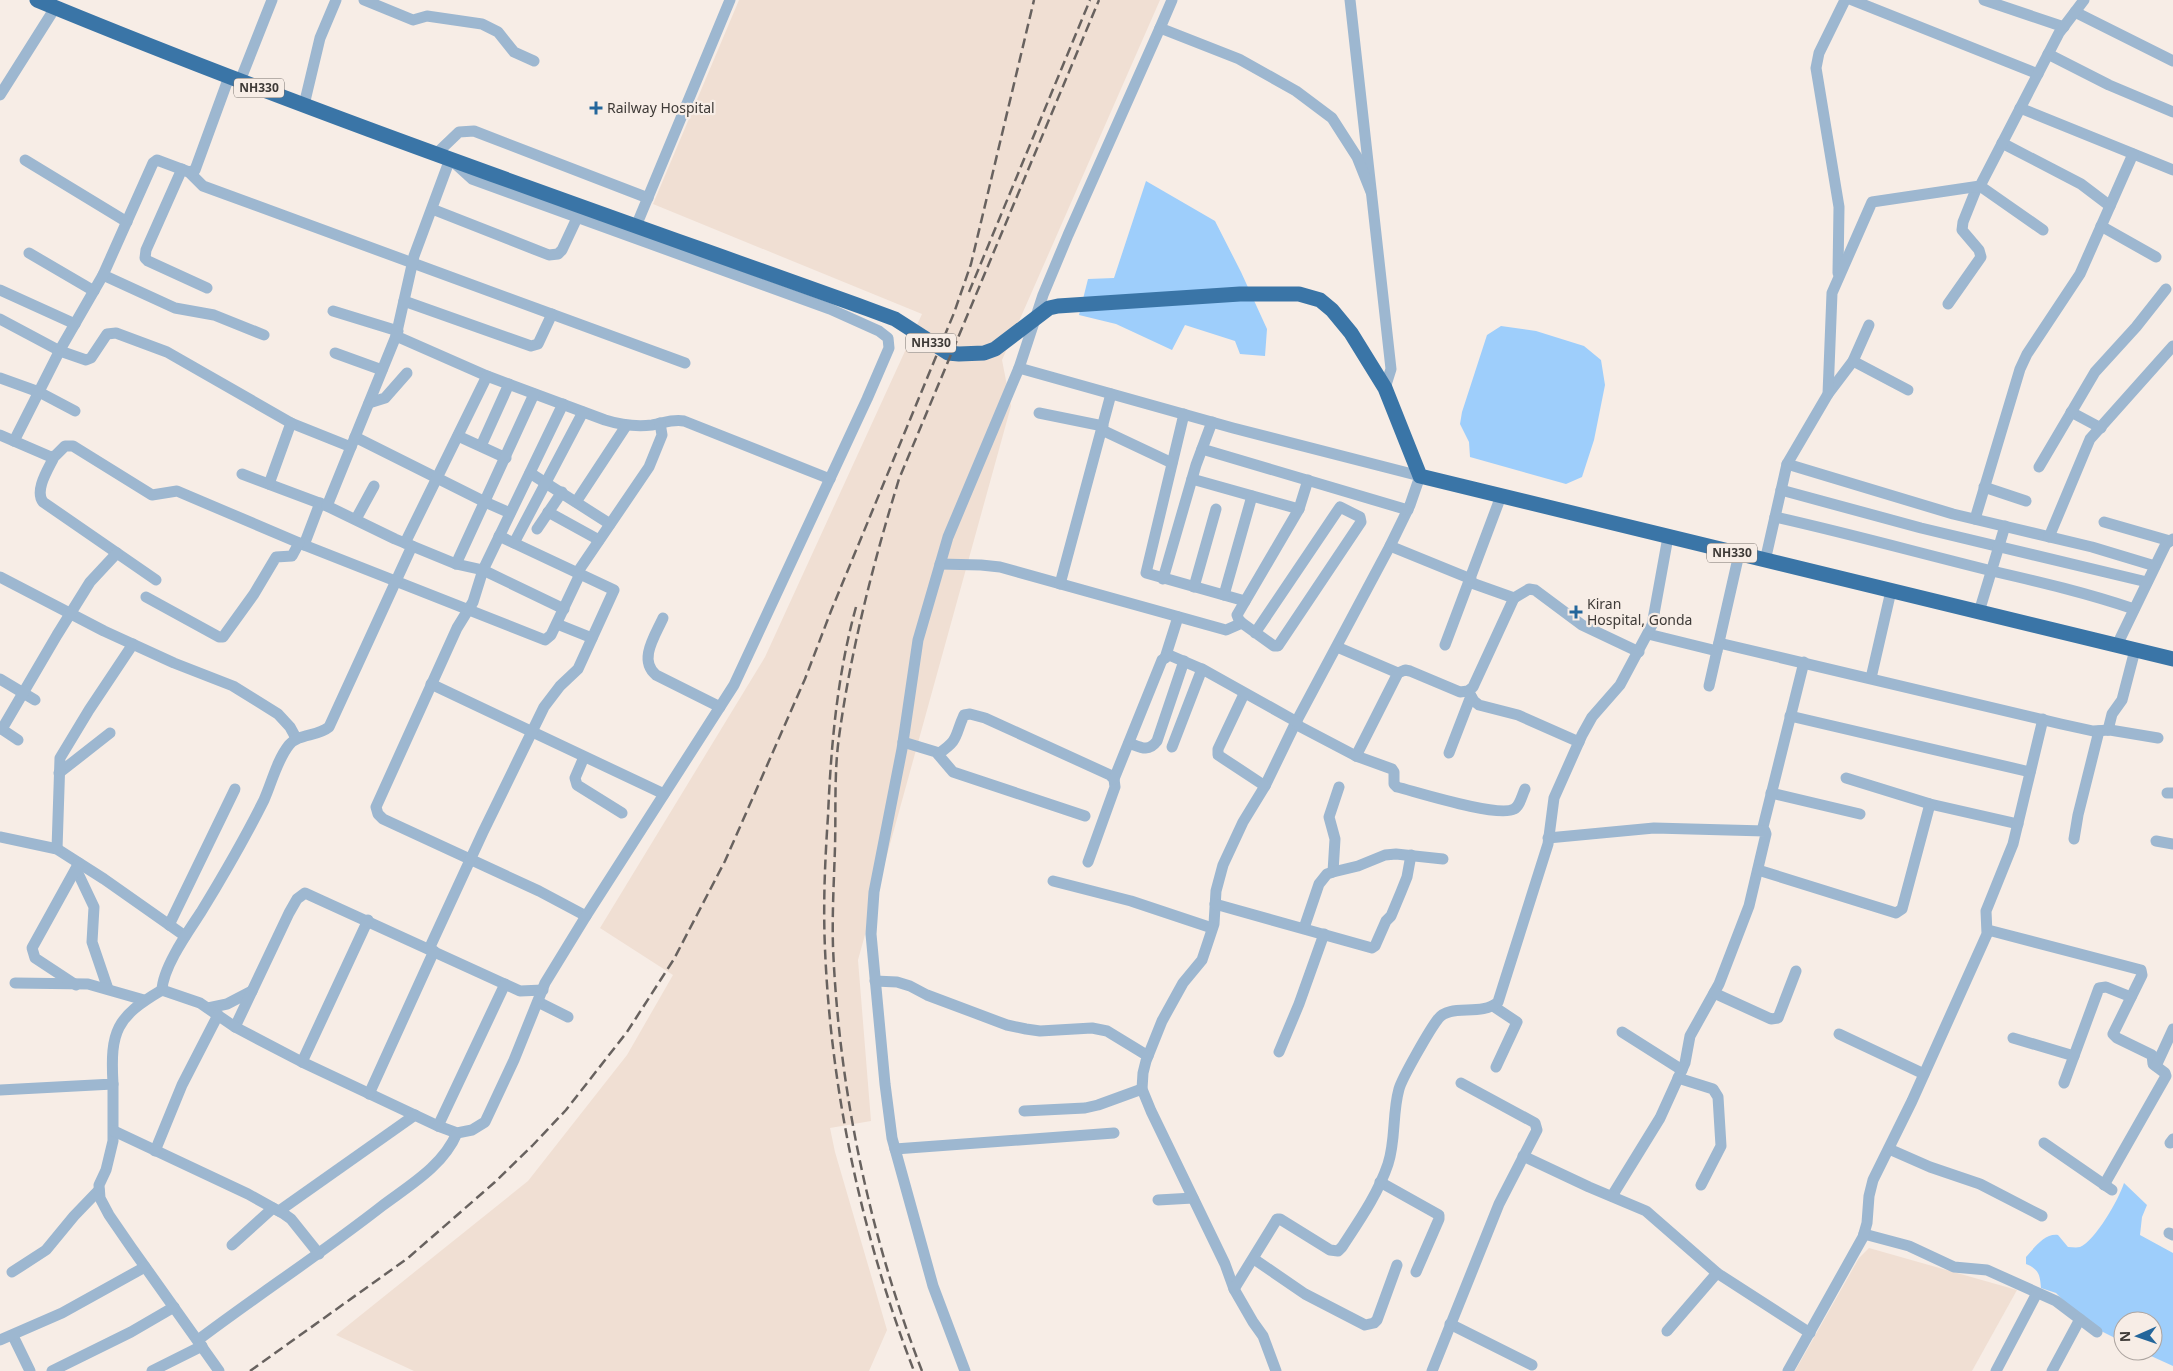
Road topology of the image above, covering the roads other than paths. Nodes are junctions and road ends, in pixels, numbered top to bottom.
1 (37, 0) edge
2 (272, 0) edge
3 (336, 0) edge
4 (364, 0) edge
5 (730, 0) edge
6 (1172, 0) edge
7 (1350, 0) edge
8 (1845, 0) edge
9 (1852, 0) edge
10 (1984, 0) edge
11 (2084, 0) edge
12 (59, 6) edge
13 (2075, 12) junction
14 (2064, 27) junction
15 (1160, 28) junction
16 (2048, 54) junction
17 (534, 61) dead end
18 (2173, 61) edge
19 (2038, 74) junction
20 (234, 79) junction
21 (0, 95) edge
22 (304, 106) junction
23 (2020, 108) junction
24 (2173, 112) edge
25 (2002, 143) junction
26 (2133, 154) junction
27 (443, 157) junction
28 (25, 160) dead end
29 (2173, 170) edge
30 (185, 171) junction
31 (1979, 187) junction
32 (1372, 192) junction
33 (648, 198) junction
34 (2110, 206) junction
35 (432, 209) junction
36 (577, 218) junction
37 (127, 222) junction
38 (2101, 226) junction
39 (2044, 230) dead end
40 (631, 238) junction
41 (29, 252) dead end
42 (2156, 257) dead end
43 (413, 262) junction
44 (103, 275) junction
45 (1838, 280) junction
46 (207, 288) dead end
47 (2166, 289) dead end
48 (0, 290) edge
49 (94, 291) junction
50 (404, 301) junction
51 (1948, 304) dead end
52 (333, 311) dead end
53 (552, 314) junction
54 (0, 319) edge
55 (75, 324) junction
56 (1869, 326) dead end
57 (397, 333) junction
58 (264, 336) dead end
59 (2173, 346) edge
60 (60, 350) junction
61 (335, 353) dead end
62 (1853, 361) junction
63 (685, 363) dead end
64 (1019, 368) junction
65 (382, 370) junction
66 (407, 373) dead end
67 (487, 376) junction
68 (0, 378) edge
69 (509, 384) junction
70 (1385, 388) junction
71 (1908, 390) dead end
72 (39, 392) junction
73 (534, 394) junction
74 (1112, 394) junction
75 (1828, 394) junction
76 (369, 403) junction
77 (563, 404) junction
78 (76, 411) dead end
79 (583, 412) junction
80 (2071, 412) junction
81 (1039, 413) dead end
82 (1184, 414) junction
83 (1212, 422) junction
84 (291, 423) junction
85 (660, 423) junction
86 (626, 426) junction
87 (1102, 428) junction
88 (2100, 428) junction
89 (0, 435) edge
90 (458, 436) junction
91 (14, 441) junction
92 (353, 442) junction
93 (481, 446) junction
94 (1202, 449) junction
95 (54, 456) junction
96 (506, 458) junction
97 (1172, 464) junction
98 (1787, 464) junction
99 (2038, 467) dead end
100 (530, 472) junction
101 (242, 474) dead end
102 (1420, 476) junction
103 (437, 478) junction
104 (830, 479) junction
105 (1192, 479) junction
106 (1308, 480) junction
107 (547, 483) junction
108 (269, 484) junction
109 (374, 486) dead end
110 (1984, 487) junction
111 (1781, 490) junction
112 (562, 492) junction
113 (1252, 496) junction
114 (1501, 496) junction
115 (2026, 501) dead end
116 (485, 502) junction
117 (576, 502) junction
118 (323, 505) junction
119 (1216, 509) dead end
120 (1298, 509) junction
121 (1408, 510) junction
122 (548, 512) junction
123 (510, 513) junction
124 (1775, 517) junction
125 (356, 519) junction
126 (1975, 519) junction
127 (2104, 522) dead end
128 (610, 524) junction
129 (2005, 526) junction
130 (537, 529) dead end
131 (499, 536) junction
132 (1668, 537) junction
133 (2049, 537) junction
134 (599, 540) junction
135 (2172, 540) edge
136 (302, 544) junction
137 (514, 544) junction
138 (408, 545) junction
139 (1390, 546) junction
140 (1998, 547) junction
141 (117, 553) junction
142 (1739, 554) junction
143 (1765, 561) junction
144 (456, 564) junction
145 (940, 564) junction
146 (2155, 566) junction
147 (483, 570) junction
148 (1991, 571) junction
149 (579, 574) junction
150 (0, 577) edge
151 (1163, 579) junction
152 (156, 580) dead end
153 (1470, 581) junction
154 (396, 582) junction
155 (2147, 582) junction
156 (1060, 584) junction
157 (1194, 587) junction
158 (1891, 592) junction
159 (1224, 595) junction
160 (146, 597) dead end
161 (1514, 598) junction
162 (1245, 601) junction
163 (564, 609) junction
164 (2134, 609) junction
165 (468, 610) junction
166 (1979, 612) junction
167 (71, 614) junction
168 (1178, 617) junction
169 (662, 618) dead end
170 (1242, 623) junction
171 (557, 624) junction
172 (1255, 633) junction
173 (1648, 634) junction
174 (592, 638) junction
175 (133, 644) junction
176 (1445, 646) dead end
177 (2116, 646) junction
178 (1337, 647) junction
179 (1718, 647) junction
180 (2135, 650) junction
181 (1639, 652) junction
182 (1165, 658) junction
183 (2173, 659) edge
184 (1184, 661) junction
185 (1804, 662) junction
186 (1202, 669) junction
187 (1398, 673) junction
188 (1871, 678) junction
189 (0, 679) edge
190 (431, 684) junction
191 (1708, 686) dead end
192 (23, 693) junction
193 (1244, 694) junction
194 (1469, 694) junction
195 (35, 700) dead end
196 (720, 707) junction
197 (1790, 716) junction
198 (2043, 719) junction
199 (1296, 723) junction
200 (1, 728) edge
201 (2103, 730) junction
202 (532, 732) junction
203 (110, 733) dead end
204 (296, 738) junction
205 (2158, 738) dead end
206 (18, 740) dead end
207 (903, 742) junction
208 (1129, 742) junction
209 (1579, 742) junction
210 (1172, 747) dead end
211 (1449, 753) dead end
212 (938, 754) junction
213 (1356, 756) junction
214 (584, 757) junction
215 (2030, 772) junction
216 (59, 773) junction
217 (1846, 778) dead end
218 (1114, 779) junction
219 (1265, 786) junction
220 (1339, 787) dead end
221 (235, 789) dead end
222 (1525, 789) dead end
223 (1771, 793) junction
224 (664, 794) junction
225 (1930, 804) junction
226 (622, 813) dead end
227 (1860, 814) dead end
228 (1084, 816) dead end
229 (2018, 824) junction
230 (1762, 831) junction
231 (0, 838) edge
232 (1548, 838) junction
233 (2074, 839) dead end
234 (2156, 841) dead end
235 (2173, 844) edge
236 (58, 849) junction
237 (1411, 855) junction
238 (470, 859) junction
239 (1443, 859) dead end
240 (1088, 862) dead end
241 (78, 866) junction
242 (1758, 870) junction
243 (1333, 872) junction
244 (1053, 881) dead end
245 (1215, 904) junction
246 (586, 916) junction
247 (368, 920) junction
248 (169, 924) junction
249 (1212, 928) junction
250 (1304, 928) junction
251 (1988, 930) junction
252 (1324, 934) junction
253 (185, 936) junction
254 (432, 950) junction
255 (1796, 971) dead end
256 (875, 981) junction
257 (15, 983) dead end
258 (505, 984) junction
259 (76, 985) junction
260 (108, 989) junction
261 (162, 990) junction
262 (543, 990) junction
263 (252, 992) junction
264 (1714, 993) junction
265 (2131, 997) junction
266 (144, 1000) junction
267 (538, 1002) junction
268 (1493, 1006) junction
269 (208, 1008) junction
270 (218, 1015) junction
271 (568, 1017) dead end
272 (235, 1027) junction
273 (2173, 1029) edge
274 (1622, 1032) dead end
275 (1839, 1034) dead end
276 (2013, 1038) dead end
277 (1279, 1052) dead end
278 (1148, 1056) junction
279 (2074, 1056) junction
280 (302, 1062) junction
281 (2156, 1066) junction
282 (1496, 1067) dead end
283 (2169, 1073) edge
284 (1680, 1074) junction
285 (1924, 1074) junction
286 (1461, 1083) dead end
287 (2064, 1083) dead end
288 (113, 1084) junction
289 (1142, 1089) junction
290 (0, 1090) edge
291 (369, 1094) junction
292 (1024, 1111) dead end
293 (415, 1115) junction
294 (438, 1126) junction
295 (114, 1131) junction
296 (458, 1133) junction
297 (1114, 1133) dead end
298 (2044, 1143) dead end
299 (895, 1149) junction
300 (1888, 1149) junction
301 (155, 1151) junction
302 (1523, 1156) junction
303 (1380, 1182) junction
304 (1701, 1185) dead end
305 (99, 1190) junction
306 (1612, 1196) junction
307 (1193, 1198) junction
308 (1158, 1200) dead end
309 (276, 1210) junction
310 (2042, 1216) dead end
311 (1864, 1234) junction
312 (232, 1246) dead end
313 (319, 1254) junction
314 (1254, 1259) junction
315 (1397, 1265) dead end
316 (145, 1267) junction
317 (12, 1272) dead end
318 (1416, 1272) dead end
319 (1717, 1273) junction
320 (1234, 1289) junction
321 (2036, 1293) junction
322 (174, 1307) junction
323 (2080, 1319) junction
324 (1450, 1324) junction
325 (1667, 1331) dead end
326 (2096, 1332) dead end
327 (1810, 1333) junction
328 (12, 1336) junction
329 (0, 1340) edge
330 (200, 1343) junction
331 (1532, 1365) dead end
332 (30, 1371) edge
333 (52, 1371) edge
334 (152, 1371) edge
335 (219, 1371) edge
336 (965, 1371) edge
337 (1276, 1371) edge
338 (1432, 1371) edge
339 (1788, 1371) edge
340 (1996, 1371) edge
341 (2052, 1371) edge

1 - 12 highway, NH330
2 - 20 street
3 - 22 street
4 - 17 street
5 - 33 street
6 - 15 street
7 - 32 street
8 - 45 street
9 - 19 street
10 - 14 street
11 - 13 street
12 - 20 highway, NH330
12 - 21 street
13 - 14 street
13 - 18 street
14 - 16 street
15 - 32 street
15 - 64 street
16 - 19 street
16 - 24 street
19 - 23 street
20 - 22 highway, NH330
20 - 30 street
22 - 27 highway, NH330
23 - 25 street
23 - 26 street
25 - 31 street
25 - 34 street
26 - 29 street
26 - 34 street
27 - 33 street
27 - 35 street
27 - 36 street
27 - 70 highway, NH330
28 - 37 street
30 - 37 street
30 - 43 street
30 - 46 street
31 - 39 street
31 - 45 street
31 - 51 street
32 - 70 street
33 - 40 street
34 - 38 street
35 - 36 street
35 - 43 street
36 - 40 street
37 - 44 street
38 - 42 street
38 - 110 street
40 - 104 street
41 - 49 street
43 - 50 street
43 - 53 street
44 - 49 street
44 - 58 street
45 - 75 street
47 - 80 street
48 - 55 street
49 - 55 street
50 - 53 street
50 - 57 street
52 - 57 street
53 - 63 street
54 - 60 street
55 - 60 street
56 - 62 street
57 - 65 street
57 - 67 street
59 - 88 street
60 - 72 street
60 - 84 street
61 - 65 street
62 - 71 street
62 - 75 street
64 - 74 street
64 - 145 street
65 - 76 street
66 - 76 street
67 - 69 street
67 - 90 street
68 - 72 street
69 - 73 street
69 - 93 street
70 - 102 highway, NH330
72 - 78 street
72 - 91 street
73 - 77 street
73 - 96 street
74 - 82 street
74 - 87 street
75 - 98 street
76 - 92 street
77 - 79 street
77 - 100 street
79 - 86 street
79 - 107 street
80 - 88 street
80 - 99 street
81 - 87 street
82 - 83 street
82 - 97 street
83 - 94 street
83 - 102 street
84 - 92 street
84 - 108 street
85 - 86 street
85 - 104 street
85 - 128 street
86 - 117 street
87 - 97 street
87 - 156 street
88 - 133 street
89 - 91 street
90 - 93 street
90 - 103 street
91 - 95 street
92 - 103 street
92 - 118 street
93 - 96 street
94 - 105 street
94 - 106 street
95 - 136 street
95 - 141 street
96 - 116 street
97 - 151 street
98 - 111 street
98 - 126 street
100 - 107 street
100 - 123 street
101 - 108 street
102 - 114 highway, NH330
102 - 121 street
103 - 116 street
103 - 138 street
104 - 196 street
105 - 113 street
105 - 151 street
106 - 120 street
106 - 121 street
107 - 112 street
107 - 137 street
108 - 118 street
109 - 125 street
110 - 115 street
110 - 126 street
111 - 124 street
111 - 140 street
112 - 117 street
112 - 122 street
113 - 120 street
113 - 159 street
114 - 132 highway, NH330
114 - 153 street
116 - 123 street
116 - 144 street
117 - 128 street
118 - 125 street
118 - 136 street
119 - 157 street
120 - 162 street
121 - 139 street
122 - 130 street
122 - 134 street
123 - 131 street
124 - 143 street
124 - 148 street
125 - 138 street
126 - 129 street
127 - 135 street
128 - 134 street
129 - 133 street
129 - 140 street
131 - 137 street
131 - 147 street
132 - 142 highway, NH330
132 - 173 street
133 - 146 street
134 - 149 street
135 - 146 street
136 - 154 street
136 - 160 street
137 - 149 street
138 - 144 street
138 - 154 street
139 - 153 street
139 - 178 street
140 - 148 street
140 - 155 street
141 - 152 street
141 - 167 street
142 - 143 highway, NH330
142 - 179 street
143 - 158 highway, NH330
144 - 147 street
145 - 156 street
145 - 207 street
146 - 155 street
147 - 163 street
147 - 165 street
148 - 164 street
148 - 166 street
149 - 163 street
149 - 174 street
150 - 167 street
151 - 157 street
153 - 161 street
153 - 176 street
154 - 165 street
154 - 204 street
155 - 164 street
156 - 168 street
157 - 159 street
158 - 166 highway, NH330
158 - 188 street
159 - 162 street
161 - 181 street
161 - 194 street
162 - 170 street
163 - 171 street
164 - 177 street
165 - 171 street
165 - 190 street
166 - 177 highway, NH330
167 - 175 street
167 - 192 street
168 - 170 street
168 - 182 street
169 - 196 street
170 - 172 street
171 - 174 street
172 - 172 street
173 - 179 street
173 - 181 street
174 - 202 street
175 - 204 street
175 - 216 street
177 - 180 highway, NH330
178 - 187 street
178 - 199 street
179 - 185 street
179 - 191 street
180 - 183 highway, NH330
180 - 201 street
181 - 209 street
182 - 184 street
182 - 208 street
184 - 186 street
184 - 208 street
185 - 188 street
185 - 197 street
186 - 193 street
186 - 210 street
187 - 194 street
187 - 213 street
188 - 198 street
189 - 192 street
190 - 202 street
190 - 238 street
192 - 195 street
192 - 200 street
193 - 199 street
193 - 219 street
194 - 209 street
194 - 211 street
196 - 224 street
197 - 215 street
197 - 223 street
198 - 201 street
198 - 215 street
199 - 213 street
199 - 219 street
200 - 206 street
201 - 205 street
201 - 233 street
202 - 214 street
202 - 238 street
203 - 216 street
204 - 253 street
207 - 212 street
207 - 256 street
208 - 218 street
209 - 232 street
212 - 218 street
212 - 228 street
213 - 222 street
214 - 224 street
214 - 226 street
215 - 229 street
216 - 236 street
217 - 225 street
218 - 240 street
219 - 245 street
220 - 243 street
221 - 248 street
223 - 227 street
223 - 230 street
224 - 246 street
225 - 229 street
225 - 242 street
229 - 251 street
230 - 232 street
230 - 242 street
231 - 236 street
232 - 268 street
234 - 235 street
236 - 241 street
237 - 239 street
237 - 243 street
237 - 252 street
238 - 246 street
238 - 254 street
241 - 248 street
241 - 259 street
241 - 260 street
242 - 264 street
243 - 250 street
244 - 249 street
245 - 249 street
245 - 250 street
246 - 262 street
247 - 254 street
247 - 263 street
247 - 280 street
248 - 253 street
249 - 278 street
250 - 252 street
251 - 265 street
251 - 285 street
252 - 277 street
253 - 261 street
254 - 258 street
254 - 291 street
255 - 264 street
256 - 278 street
256 - 299 street
257 - 259 street
258 - 262 street
258 - 294 street
259 - 260 street
260 - 266 street
261 - 266 street
261 - 269 street
262 - 267 street
263 - 269 street
263 - 272 street
264 - 284 street
265 - 279 street
265 - 281 street
266 - 288 street
267 - 271 street
267 - 296 street
268 - 282 street
268 - 303 street
269 - 270 street
270 - 272 street
270 - 301 street
272 - 280 street
273 - 281 street
274 - 284 street
275 - 285 street
276 - 279 street
278 - 289 street
279 - 287 street
280 - 291 street
281 - 283 street
283 - 298 street
284 - 304 street
284 - 306 street
285 - 300 street
286 - 302 street
288 - 290 street
288 - 295 street
289 - 292 street
289 - 307 street
291 - 293 street
293 - 294 street
293 - 309 street
294 - 296 street
295 - 301 street
295 - 305 street
296 - 313 street
297 - 299 street
299 - 336 street
300 - 310 street
300 - 311 street
301 - 309 street
302 - 306 street
302 - 324 street
303 - 314 street
303 - 318 street
305 - 316 street
305 - 317 street
306 - 319 street
307 - 308 street
307 - 320 street
309 - 312 street
309 - 313 street
311 - 321 street
311 - 327 street
313 - 330 street
314 - 315 street
314 - 320 street
316 - 322 street
316 - 328 street
319 - 325 street
319 - 327 street
320 - 337 street
321 - 323 street
321 - 340 street
322 - 330 street
322 - 333 street
323 - 326 street
323 - 341 street
324 - 331 street
324 - 338 street
327 - 339 street
328 - 329 street
328 - 332 street
330 - 334 street
330 - 335 street

